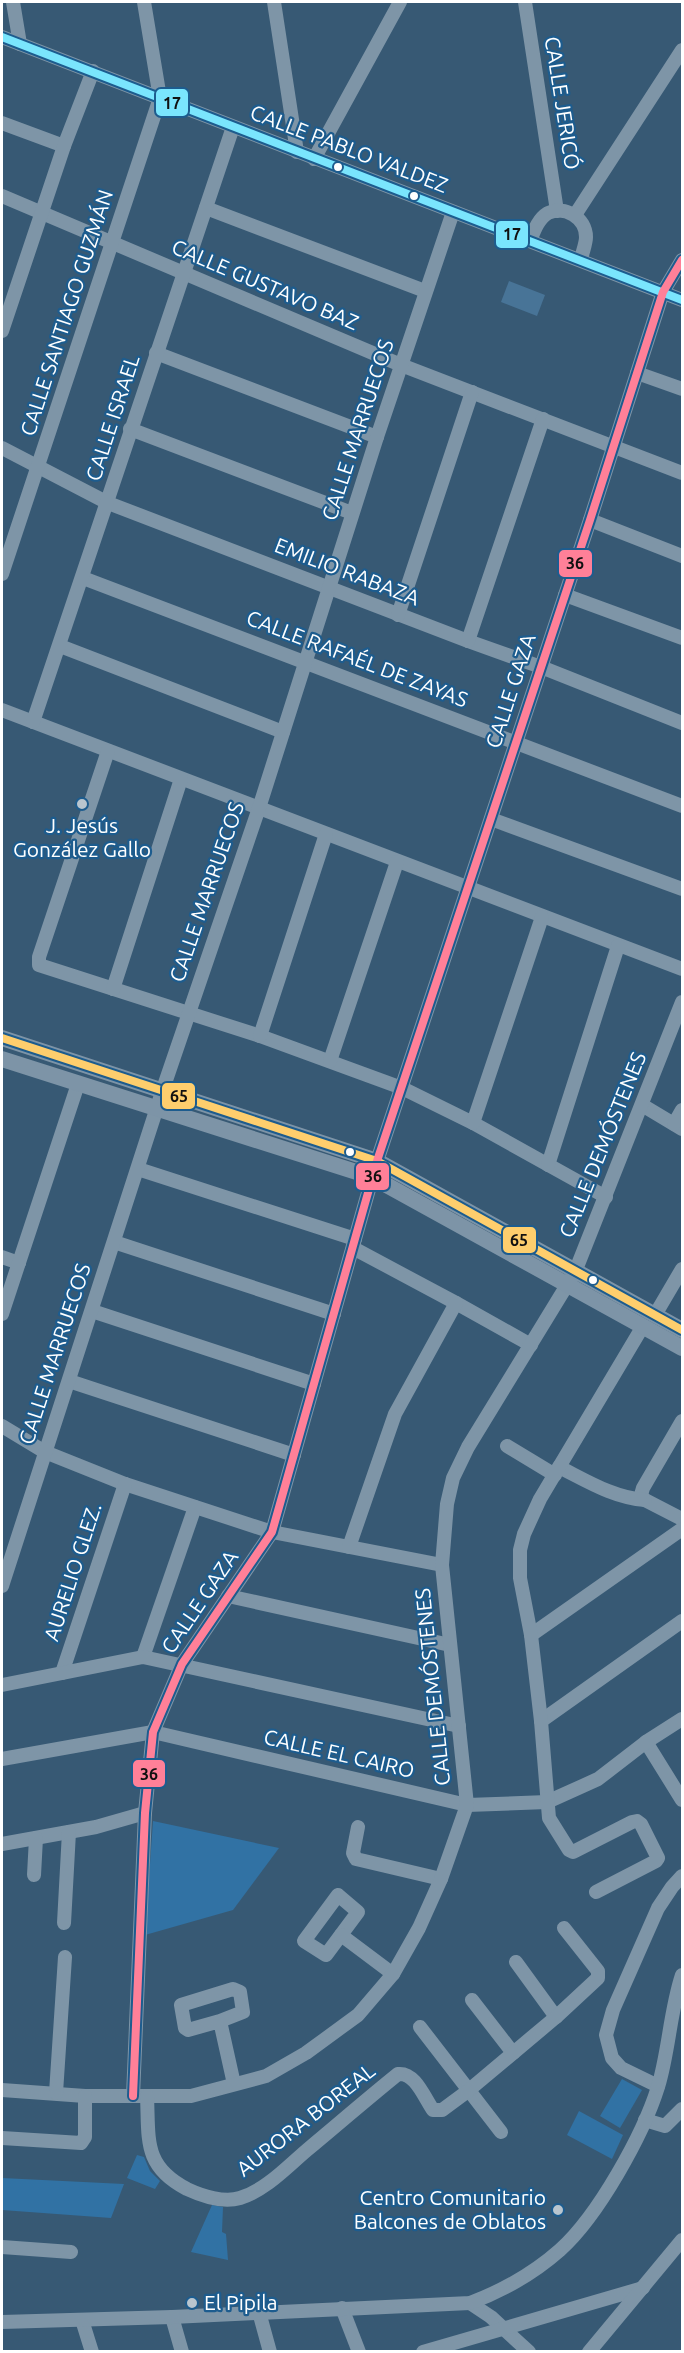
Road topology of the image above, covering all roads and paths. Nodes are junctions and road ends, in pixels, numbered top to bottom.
1 (13, 2) edge
2 (144, 2) edge
3 (274, 2) edge
4 (400, 2) edge
5 (525, 2) edge
6 (2, 37) edge
7 (20, 44) junction
8 (682, 50) edge
9 (93, 71) junction
10 (160, 98) junction
11 (2, 123) edge
12 (233, 127) junction
13 (64, 146) junction
14 (297, 152) junction
15 (314, 159) junction
16 (2, 196) edge
17 (206, 208) junction
18 (41, 211) junction
19 (557, 211) junction
20 (453, 212) junction
21 (575, 215) junction
22 (530, 241) junction
23 (113, 243) junction
24 (580, 260) junction
25 (682, 260) edge
26 (182, 274) junction
27 (425, 291) junction
28 (663, 292) junction
29 (682, 300) edge
30 (2, 331) edge
31 (156, 354) junction
32 (401, 365) junction
33 (637, 373) junction
34 (682, 389) edge
35 (472, 392) junction
36 (543, 419) junction
37 (130, 429) junction
38 (377, 436) junction
39 (612, 446) junction
40 (2, 447) edge
41 (38, 468) junction
42 (682, 473) edge
43 (108, 503) junction
44 (352, 513) junction
45 (590, 520) junction
46 (682, 556) edge
47 (2, 574) edge
48 (83, 578) junction
49 (329, 588) junction
50 (565, 595) junction
51 (398, 615) junction
52 (682, 638) edge
53 (468, 641) junction
54 (60, 646) junction
55 (305, 662) junction
56 (541, 667) junction
57 (2, 710) edge
58 (33, 722) junction
59 (682, 723) edge
60 (283, 732) junction
61 (515, 743) junction
62 (108, 751) junction
63 (181, 779) junction
64 (682, 806) edge
65 (259, 808) junction
66 (491, 819) junction
67 (326, 834) junction
68 (397, 862) junction
69 (467, 888) junction
70 (682, 890) edge
71 (542, 917) junction
72 (618, 946) junction
73 (682, 969) edge
74 (113, 989) junction
75 (682, 1002) edge
76 (188, 1013) junction
77 (260, 1036) junction
78 (2, 1038) edge
79 (2, 1059) edge
80 (330, 1061) junction
81 (78, 1084) junction
82 (402, 1088) junction
83 (163, 1089) junction
84 (642, 1105) junction
85 (158, 1109) junction
86 (682, 1110) edge
87 (473, 1123) junction
88 (678, 1126) edge
89 (377, 1161) junction
90 (548, 1164) junction
91 (138, 1169) junction
92 (372, 1177) junction
93 (606, 1197) junction
94 (114, 1242) junction
95 (354, 1244) junction
96 (2, 1257) edge
97 (19, 1263) junction
98 (682, 1269) edge
99 (571, 1279) junction
100 (456, 1303) junction
101 (92, 1311) junction
102 (2, 1314) edge
103 (334, 1314) junction
104 (649, 1320) junction
105 (682, 1330) edge
106 (531, 1346) junction
107 (682, 1348) edge
108 (69, 1381) junction
109 (314, 1384) junction
110 (2, 1426) edge
111 (680, 1429) edge
112 (507, 1446) dead end
113 (45, 1452) junction
114 (294, 1455) junction
115 (557, 1471) junction
116 (124, 1484) junction
117 (643, 1497) junction
118 (195, 1507) junction
119 (682, 1519) edge
120 (682, 1529) edge
121 (272, 1532) junction
122 (349, 1547) junction
123 (442, 1565) junction
124 (2, 1586) edge
125 (228, 1596) junction
126 (682, 1621) edge
127 (531, 1635) junction
128 (450, 1645) junction
129 (143, 1657) junction
130 (182, 1664) junction
131 (62, 1673) junction
132 (2, 1685) edge
133 (682, 1719) edge
134 (542, 1721) junction
135 (459, 1726) junction
136 (153, 1732) junction
137 (646, 1742) junction
138 (2, 1759) edge
139 (682, 1800) edge
140 (547, 1802) junction
141 (467, 1806) junction
142 (145, 1813) junction
143 (358, 1827) dead end
144 (69, 1832) junction
145 (36, 1838) junction
146 (2, 1844) edge
147 (34, 1875) dead end
148 (682, 1876) edge
149 (441, 1879) junction
150 (596, 1892) dead end
151 (64, 1923) dead end
152 (564, 1928) dead end
153 (341, 1935) junction
154 (65, 1957) dead end
155 (516, 1962) dead end
156 (393, 1974) junction
157 (682, 1975) edge
158 (472, 2000) dead end
159 (556, 2017) junction
160 (220, 2021) dead end
161 (420, 2027) dead end
162 (513, 2054) junction
163 (234, 2084) junction
164 (658, 2086) junction
165 (2, 2090) edge
166 (469, 2090) junction
167 (56, 2093) junction
168 (85, 2096) junction
169 (140, 2096) junction
170 (682, 2109) edge
171 (645, 2120) junction
172 (501, 2132) dead end
173 (2, 2138) edge
174 (2, 2247) edge
175 (679, 2250) edge
176 (71, 2252) dead end
177 (643, 2288) junction
178 (500, 2292) junction
179 (470, 2302) junction
180 (342, 2308) junction
181 (259, 2312) junction
182 (491, 2317) junction
183 (172, 2318) junction
184 (82, 2320) junction
185 (2, 2322) edge
186 (502, 2329) junction
187 (92, 2352) edge
188 (182, 2352) edge
189 (270, 2352) edge
190 (359, 2352) edge
191 (423, 2352) edge
192 (529, 2352) edge
193 (589, 2352) edge

1 - 7 street
2 - 10 street
3 - 14 street
4 - 15 street
5 - 19 street, CALLE JERICÓ
6 - 7 street, CALLE PABLO VALDEZ
7 - 9 street, CALLE PABLO VALDEZ
8 - 21 street
9 - 10 street, CALLE PABLO VALDEZ
9 - 13 street
10 - 12 street, CALLE PABLO VALDEZ
10 - 23 street, CALLE SANTIAGO GUZMÁN
11 - 13 street
12 - 14 street, CALLE PABLO VALDEZ
12 - 17 street, CALLE ISRAEL
13 - 18 street
14 - 15 street, CALLE PABLO VALDEZ
15 - 20 street, CALLE PABLO VALDEZ
16 - 18 street, CALLE GUSTAVO BAZ
17 - 26 street, CALLE ISRAEL
17 - 27 street
18 - 23 street, CALLE GUSTAVO BAZ
18 - 30 street
19 - 21 street
19 - 22 street
20 - 22 street, CALLE PABLO VALDEZ
20 - 27 street, CALLE MARRUECOS
21 - 24 street
22 - 24 street, CALLE PABLO VALDEZ
23 - 26 street, CALLE GUSTAVO BAZ
23 - 41 street, CALLE SANTIAGO GUZMÁN
24 - 28 street, CALLE PABLO VALDEZ
25 - 28 street, CALLE GAZA
26 - 31 street, CALLE ISRAEL
26 - 32 street, CALLE GUSTAVO BAZ
27 - 32 street, CALLE MARRUECOS
28 - 29 street, CALLE PABLO VALDEZ
28 - 33 street, CALLE GAZA
31 - 37 street, CALLE ISRAEL
31 - 38 street
32 - 35 street, CALLE GUSTAVO BAZ
32 - 38 street, CALLE MARRUECOS
33 - 34 street
33 - 39 street, CALLE GAZA
35 - 36 street, CALLE GUSTAVO BAZ
35 - 51 street
36 - 39 street, CALLE GUSTAVO BAZ
36 - 53 street
37 - 43 street, CALLE ISRAEL
37 - 44 street
38 - 44 street, CALLE MARRUECOS
39 - 42 street, CALLE GUSTAVO BAZ
39 - 45 street, CALLE GAZA
40 - 41 street, EMILIO RABAZA
41 - 43 street, EMILIO RABAZA
41 - 47 street, CALLE SANTIAGO GUZMÁN
43 - 48 street, CALLE ISRAEL
43 - 49 street, EMILIO RABAZA
44 - 49 street, CALLE MARRUECOS
45 - 46 street
45 - 50 street, CALLE GAZA
48 - 54 street, CALLE ISRAEL
48 - 55 street, CALLE RAFAÉL DE ZAYAS
49 - 51 street, EMILIO RABAZA
49 - 55 street, CALLE MARRUECOS
50 - 52 street
50 - 56 street, CALLE GAZA
51 - 53 street, EMILIO RABAZA
53 - 56 street, EMILIO RABAZA
54 - 58 street, CALLE ISRAEL
54 - 60 street
55 - 60 street, CALLE MARRUECOS
55 - 61 street, CALLE RAFAÉL DE ZAYAS
56 - 59 street, EMILIO RABAZA
56 - 61 street, CALLE GAZA
57 - 58 street
58 - 62 street
60 - 65 street, CALLE MARRUECOS
61 - 64 street, CALLE RAFAÉL DE ZAYAS
61 - 66 street, CALLE GAZA
62 - 63 street
62 - 74 street
63 - 65 street
63 - 74 street
65 - 67 street
65 - 76 street, CALLE MARRUECOS
66 - 69 street, CALLE GAZA
66 - 70 street
67 - 68 street
67 - 77 street
68 - 69 street
68 - 80 street
69 - 71 street
69 - 82 street, CALLE GAZA
71 - 72 street
71 - 87 street
72 - 73 street
72 - 90 street
74 - 76 street
75 - 84 street, CALLE DEMÓSTENES
76 - 77 street
76 - 83 street, CALLE MARRUECOS
77 - 80 street
78 - 83 main road
79 - 81 main road
80 - 82 street
81 - 85 main road
81 - 97 street
82 - 87 street
82 - 89 street, CALLE GAZA
83 - 85 street, CALLE MARRUECOS
83 - 89 main road
84 - 88 street
84 - 93 street, CALLE DEMÓSTENES
85 - 91 street, CALLE MARRUECOS
85 - 92 main road
86 - 88 street
87 - 90 street
89 - 92 street, CALLE GAZA
89 - 99 main road
90 - 93 street
91 - 94 street, CALLE MARRUECOS
91 - 95 street
92 - 95 street, CALLE GAZA
92 - 99 main road
93 - 99 street, CALLE DEMÓSTENES
94 - 101 street, CALLE MARRUECOS
94 - 103 street
95 - 100 street
95 - 103 street, CALLE GAZA
96 - 97 street
97 - 102 street
98 - 104 street
99 - 104 main road
99 - 106 street, CALLE DEMÓSTENES
100 - 106 street
100 - 122 street
101 - 108 street, CALLE MARRUECOS
101 - 109 street
103 - 109 street, CALLE GAZA
104 - 105 main road
104 - 107 main road
104 - 115 street
106 - 123 street, CALLE DEMÓSTENES
108 - 113 street, CALLE MARRUECOS
108 - 114 street
109 - 114 street, CALLE GAZA
110 - 113 street
111 - 117 street
112 - 115 street
113 - 116 street
113 - 124 street, CALLE MARRUECOS
114 - 121 street, CALLE GAZA
115 - 117 street
115 - 127 street
116 - 118 street
116 - 131 street, AURELIO GLEZ.
117 - 119 street
118 - 121 street
118 - 129 street
120 - 127 street
121 - 122 street
121 - 125 street, CALLE GAZA
122 - 123 street
123 - 128 street, CALLE DEMÓSTENES
125 - 128 street
125 - 130 street, CALLE GAZA
126 - 134 street
127 - 134 street
128 - 135 street, CALLE DEMÓSTENES
129 - 130 street
129 - 131 street
130 - 135 street
130 - 136 street, CALLE GAZA
131 - 132 street
133 - 137 street, CALLE EL CAIRO
134 - 140 street
135 - 141 street, CALLE DEMÓSTENES
136 - 138 street, CALLE EL CAIRO
136 - 141 street, CALLE EL CAIRO
136 - 142 street, CALLE GAZA
137 - 139 street
137 - 140 street, CALLE EL CAIRO
140 - 141 street, CALLE EL CAIRO
140 - 150 street
141 - 149 street, CALLE DEMÓSTENES
142 - 144 street
142 - 169 street, CALLE GAZA
143 - 149 street
144 - 145 street
144 - 151 street
145 - 146 street
145 - 147 street
148 - 164 street
149 - 156 street, CALLE DEMÓSTENES
152 - 159 street, AURORA BOREAL
153 - 153 street
153 - 156 street
154 - 167 street
155 - 159 street
156 - 163 street, CALLE DEMÓSTENES
157 - 164 street
158 - 162 street
159 - 162 street, AURORA BOREAL
160 - 163 street
161 - 166 street
162 - 166 street, AURORA BOREAL
163 - 169 street, CALLE DEMÓSTENES
164 - 171 street
165 - 167 street, CALLE DEMÓSTENES
166 - 169 street, AURORA BOREAL
166 - 172 street
167 - 168 street, CALLE DEMÓSTENES
168 - 169 street, CALLE DEMÓSTENES
168 - 173 street
170 - 171 street
171 - 178 street
174 - 176 street
175 - 177 street
177 - 186 street
177 - 193 street
178 - 179 street
178 - 182 street
179 - 180 street
179 - 182 street
180 - 181 street
180 - 190 street
181 - 183 street
181 - 189 street
182 - 186 street
183 - 184 street
183 - 188 street
184 - 185 street
184 - 187 street
186 - 191 street
186 - 192 street

